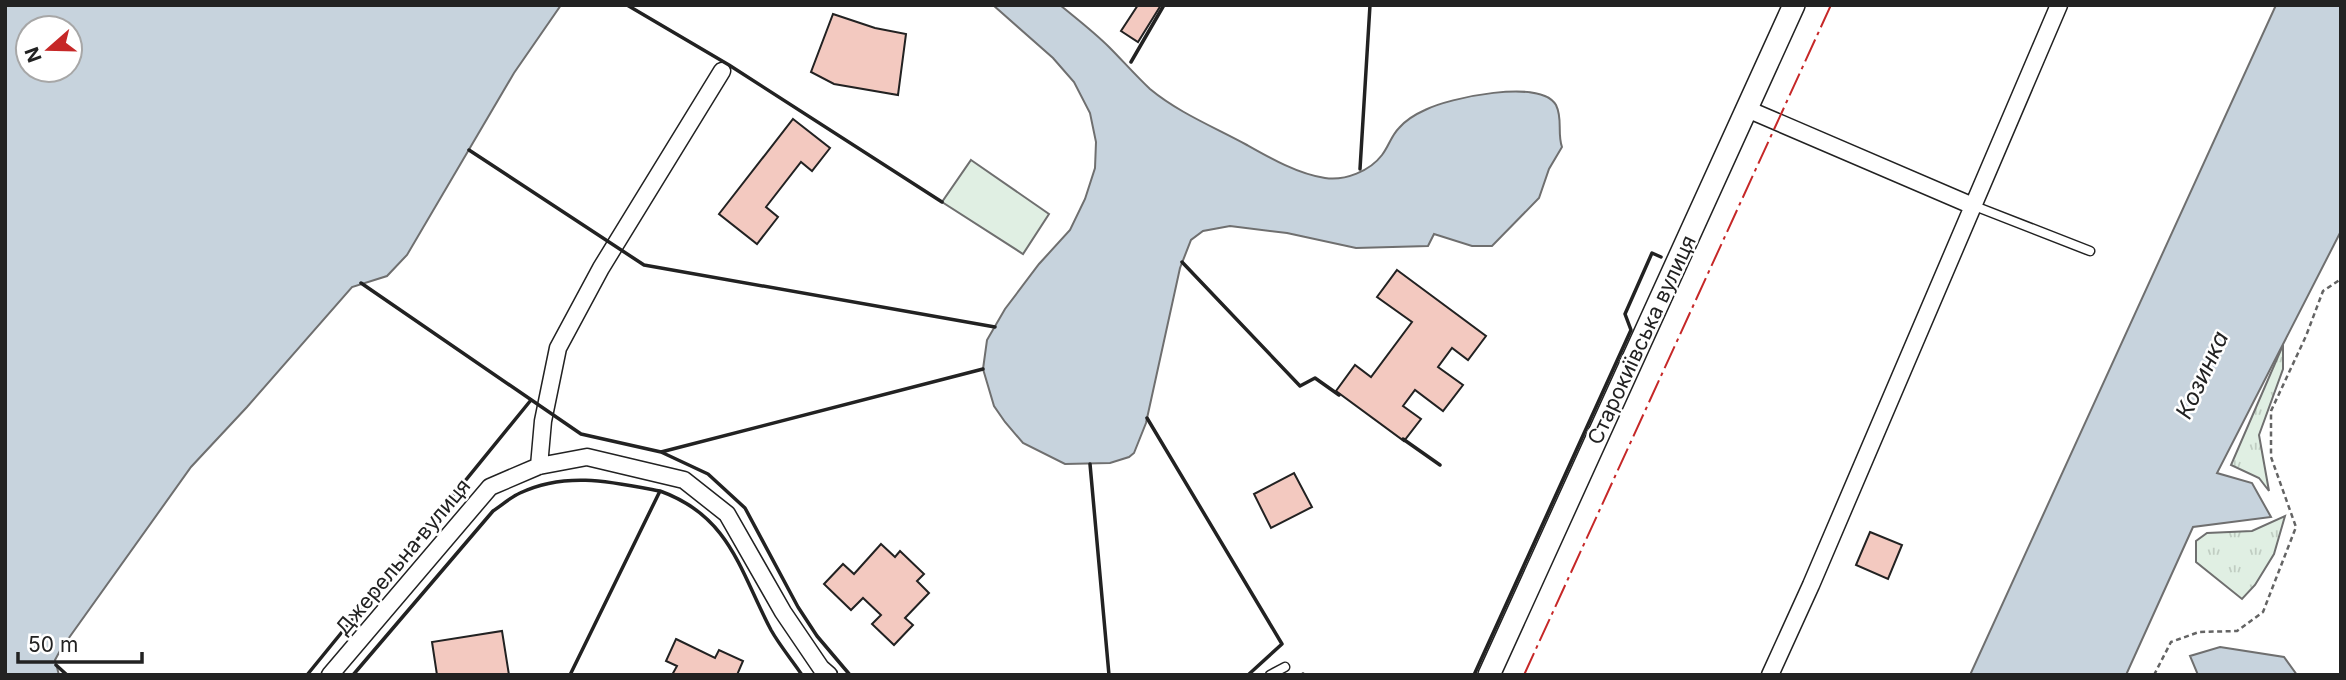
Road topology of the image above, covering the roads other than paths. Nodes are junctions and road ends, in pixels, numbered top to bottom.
1 (1794, 5) edge
2 (2059, 5) edge
3 (722, 71) dead end
4 (1747, 109) junction
5 (1969, 204) junction
6 (2090, 251) dead end
7 (538, 466) junction
8 (1284, 667) dead end
9 (330, 675) edge
10 (829, 675) edge
11 (1270, 675) edge
12 (1489, 675) edge
13 (1770, 675) edge

1 - 4 street, Старокиївська вулиця
2 - 5 street
3 - 7 street
4 - 5 street
4 - 12 street, Старокиївська вулиця
5 - 6 lane
5 - 13 street
7 - 9 street, Джерельна вулиця
7 - 10 street, Джерельна вулиця
8 - 11 lane

